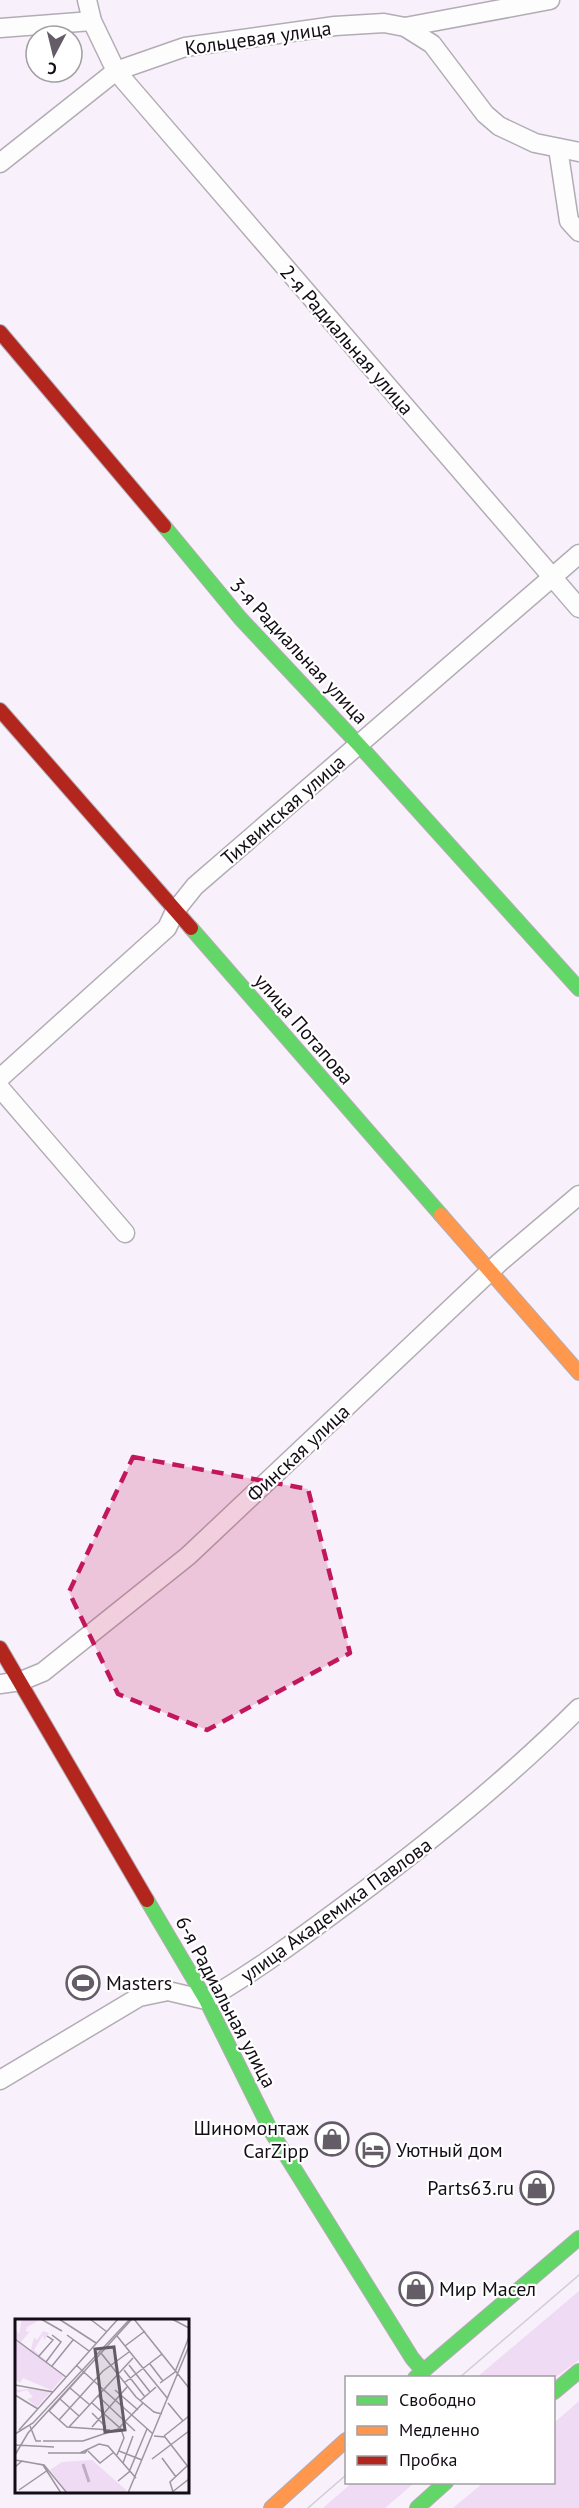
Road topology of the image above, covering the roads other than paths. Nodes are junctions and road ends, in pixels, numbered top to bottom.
1 (87, 0) edge
2 (550, 0) edge
3 (92, 21) junction
4 (405, 27) junction
5 (0, 28) edge
6 (116, 71) junction
7 (558, 148) junction
8 (579, 152) edge
9 (0, 163) edge
10 (579, 232) edge
11 (0, 332) edge
12 (579, 554) edge
13 (552, 579) junction
14 (579, 608) edge
15 (0, 710) edge
16 (359, 745) junction
17 (176, 911) junction
18 (579, 988) edge
19 (0, 1078) edge
20 (0, 1088) edge
21 (579, 1195) edge
22 (125, 1233) dead end
23 (491, 1272) junction
24 (579, 1373) edge
25 (0, 1648) edge
26 (21, 1681) junction
27 (0, 1684) edge
28 (579, 1708) edge
29 (206, 2000) junction
30 (0, 2080) edge
31 (579, 2238) edge
32 (579, 2371) edge
33 (419, 2374) edge
34 (555, 2391) edge
35 (345, 2441) edge
36 (444, 2484) edge
37 (270, 2508) edge
38 (417, 2508) edge

1 - 3 street, 2-я Радиальная улица
2 - 4 street, Кольцевая улица
3 - 5 street
3 - 6 street, 2-я Радиальная улица
4 - 6 street, Кольцевая улица
4 - 7 street
6 - 9 street, Кольцевая улица
6 - 13 street, 2-я Радиальная улица
7 - 8 street
7 - 10 street
11 - 16 street, 3-я Радиальная улица
12 - 13 street, Тихвинская улица
13 - 14 street, 2-я Радиальная улица
13 - 16 street, Тихвинская улица
15 - 17 street, улица Потапова
16 - 17 street, Тихвинская улица
16 - 18 street, 3-я Радиальная улица
17 - 19 street, Тихвинская улица
17 - 23 street, улица Потапова
20 - 22 street
21 - 23 street, Финская улица
23 - 24 street, улица Потапова
23 - 26 street, Финская улица
25 - 26 street, 6-я Радиальная улица
26 - 27 street, Финская улица
26 - 29 street, 6-я Радиальная улица
28 - 29 street, улица Академика Павлова
29 - 30 street
29 - 33 street, 6-я Радиальная улица
31 - 33 street
32 - 34 street
35 - 37 street
36 - 38 street

